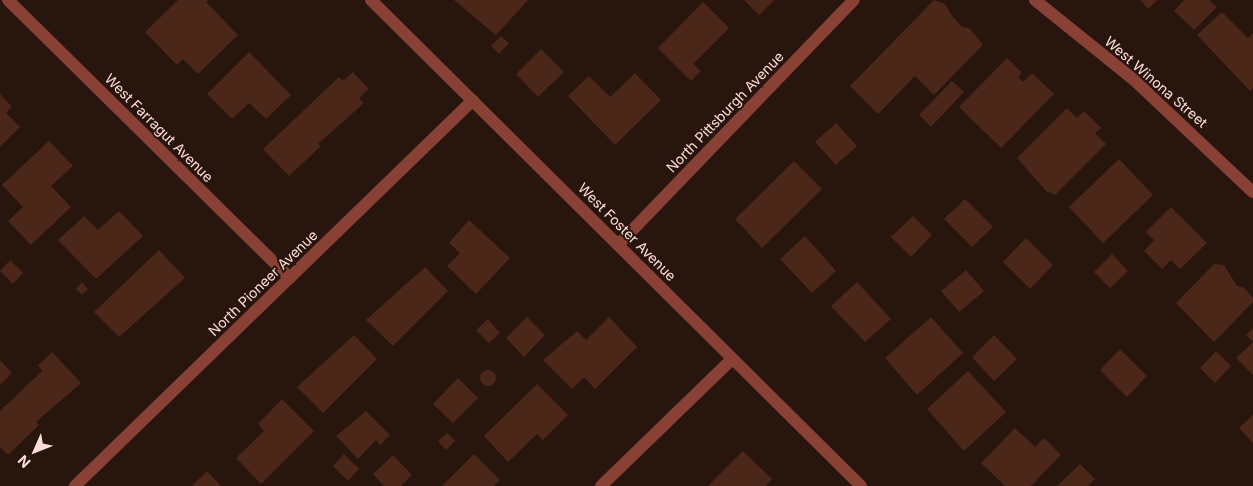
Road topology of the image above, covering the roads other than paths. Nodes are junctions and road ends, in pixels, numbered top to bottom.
1 (8, 0) edge
2 (371, 0) edge
3 (854, 0) edge
4 (1035, 0) edge
5 (473, 100) junction
6 (1253, 192) edge
7 (618, 245) junction
8 (290, 278) junction
9 (732, 358) junction
10 (75, 486) edge
11 (601, 486) edge
12 (861, 486) edge

1 - 8 street, West Farragut Avenue
2 - 5 street, West Foster Avenue
3 - 7 street, North Pittsburgh Avenue
4 - 6 street, West Winona Street
5 - 7 street, West Foster Avenue
5 - 8 street, North Pioneer Avenue
7 - 9 street, West Foster Avenue
8 - 10 street, North Pioneer Avenue
9 - 11 street
9 - 12 street, West Foster Avenue

